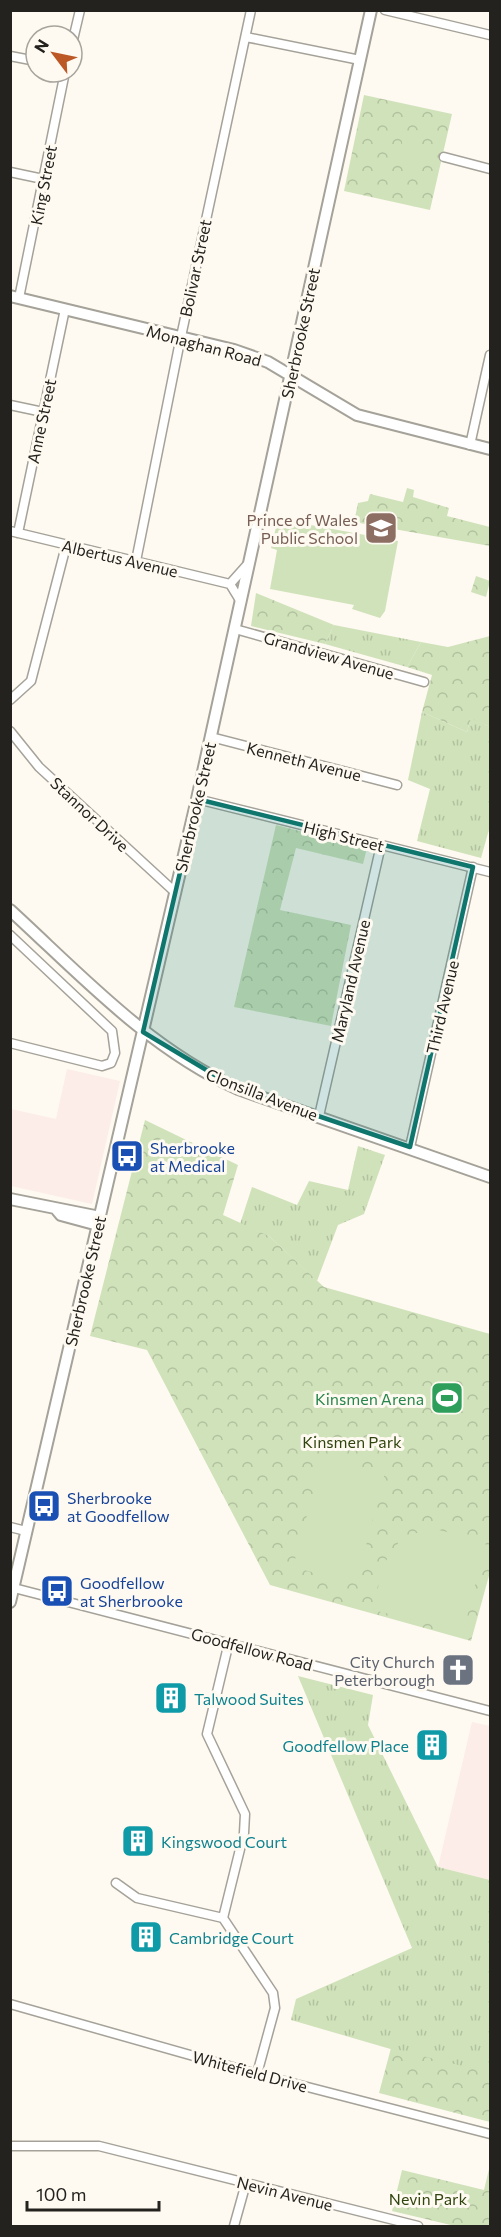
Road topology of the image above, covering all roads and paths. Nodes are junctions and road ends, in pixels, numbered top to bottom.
1 (251, 10) edge
2 (370, 10) edge
3 (385, 10) edge
4 (490, 35) edge
5 (246, 37) junction
6 (360, 60) junction
7 (63, 84) edge
8 (444, 158) dead end
9 (490, 169) edge
10 (10, 172) edge
11 (44, 179) junction
12 (15, 297) edge
13 (65, 309) junction
14 (181, 337) junction
15 (490, 356) edge
16 (291, 376) junction
17 (10, 405) edge
18 (43, 412) junction
19 (470, 445) junction
20 (490, 449) edge
21 (14, 532) edge
22 (66, 546) junction
23 (250, 559) junction
24 (136, 561) junction
25 (230, 584) junction
26 (241, 603) junction
27 (235, 629) junction
28 (424, 682) dead end
29 (10, 700) edge
30 (10, 731) edge
31 (211, 737) junction
32 (397, 785) dead end
33 (197, 799) junction
34 (381, 846) junction
35 (473, 867) junction
36 (490, 872) edge
37 (176, 893) junction
38 (10, 910) edge
39 (10, 935) edge
40 (143, 1032) junction
41 (10, 1043) edge
42 (319, 1116) junction
43 (410, 1147) junction
44 (490, 1177) edge
45 (10, 1199) edge
46 (99, 1221) junction
47 (10, 1527) edge
48 (26, 1531) junction
49 (14, 1588) junction
50 (10, 1602) edge
51 (229, 1642) junction
52 (490, 1711) edge
53 (116, 1883) dead end
54 (223, 1918) junction
55 (10, 2004) edge
56 (257, 2074) junction
57 (490, 2134) edge
58 (10, 2146) edge
59 (246, 2182) junction
60 (234, 2226) edge
61 (418, 2226) edge

1 - 5 street, Bolivar Street
2 - 6 main road, Sherbrooke Street
3 - 4 street
5 - 6 street
5 - 14 street, Bolivar Street
6 - 16 main road, Sherbrooke Street
7 - 11 street, King Street
8 - 9 street
10 - 11 street
11 - 12 street, King Street
12 - 13 main road, Monaghan Road
13 - 14 main road, Monaghan Road
13 - 18 street, Anne Street
14 - 16 main road, Monaghan Road
14 - 24 street, Bolivar Street
15 - 19 street
16 - 19 main road, Monaghan Road
16 - 23 main road, Sherbrooke Street
17 - 18 street
18 - 21 street, Anne Street
19 - 20 main road, Monaghan Road
21 - 22 street, Albertus Avenue
22 - 24 street, Albertus Avenue
22 - 29 street
23 - 25 street
23 - 26 main road, Sherbrooke Street
24 - 25 street, Albertus Avenue
25 - 26 street
26 - 27 main road, Sherbrooke Street
27 - 28 street, Grandview Avenue
27 - 31 main road, Sherbrooke Street
30 - 37 street, Stannor Drive
31 - 32 street, Kenneth Avenue
31 - 33 main road, Sherbrooke Street
33 - 34 street, High Street
33 - 37 main road, Sherbrooke Street
34 - 35 street, High Street
34 - 42 street, Maryland Avenue
35 - 36 street, High Street
35 - 43 street, Third Avenue
37 - 40 main road, Sherbrooke Street
38 - 40 main road, Clonsilla Avenue
39 - 41 street
40 - 42 main road, Clonsilla Avenue
40 - 46 main road, Sherbrooke Street
42 - 43 main road, Clonsilla Avenue
43 - 44 main road, Clonsilla Avenue
45 - 46 main road
46 - 48 main road, Sherbrooke Street
47 - 48 street
48 - 49 main road, Sherbrooke Street
49 - 50 main road, Sherbrooke Street
49 - 51 street, Goodfellow Road
51 - 52 street, Goodfellow Road
51 - 54 street
53 - 54 street
54 - 56 street
55 - 56 street, Whitefield Drive
56 - 57 street, Whitefield Drive
58 - 59 street, Nevin Avenue
59 - 60 street
59 - 61 street, Nevin Avenue

